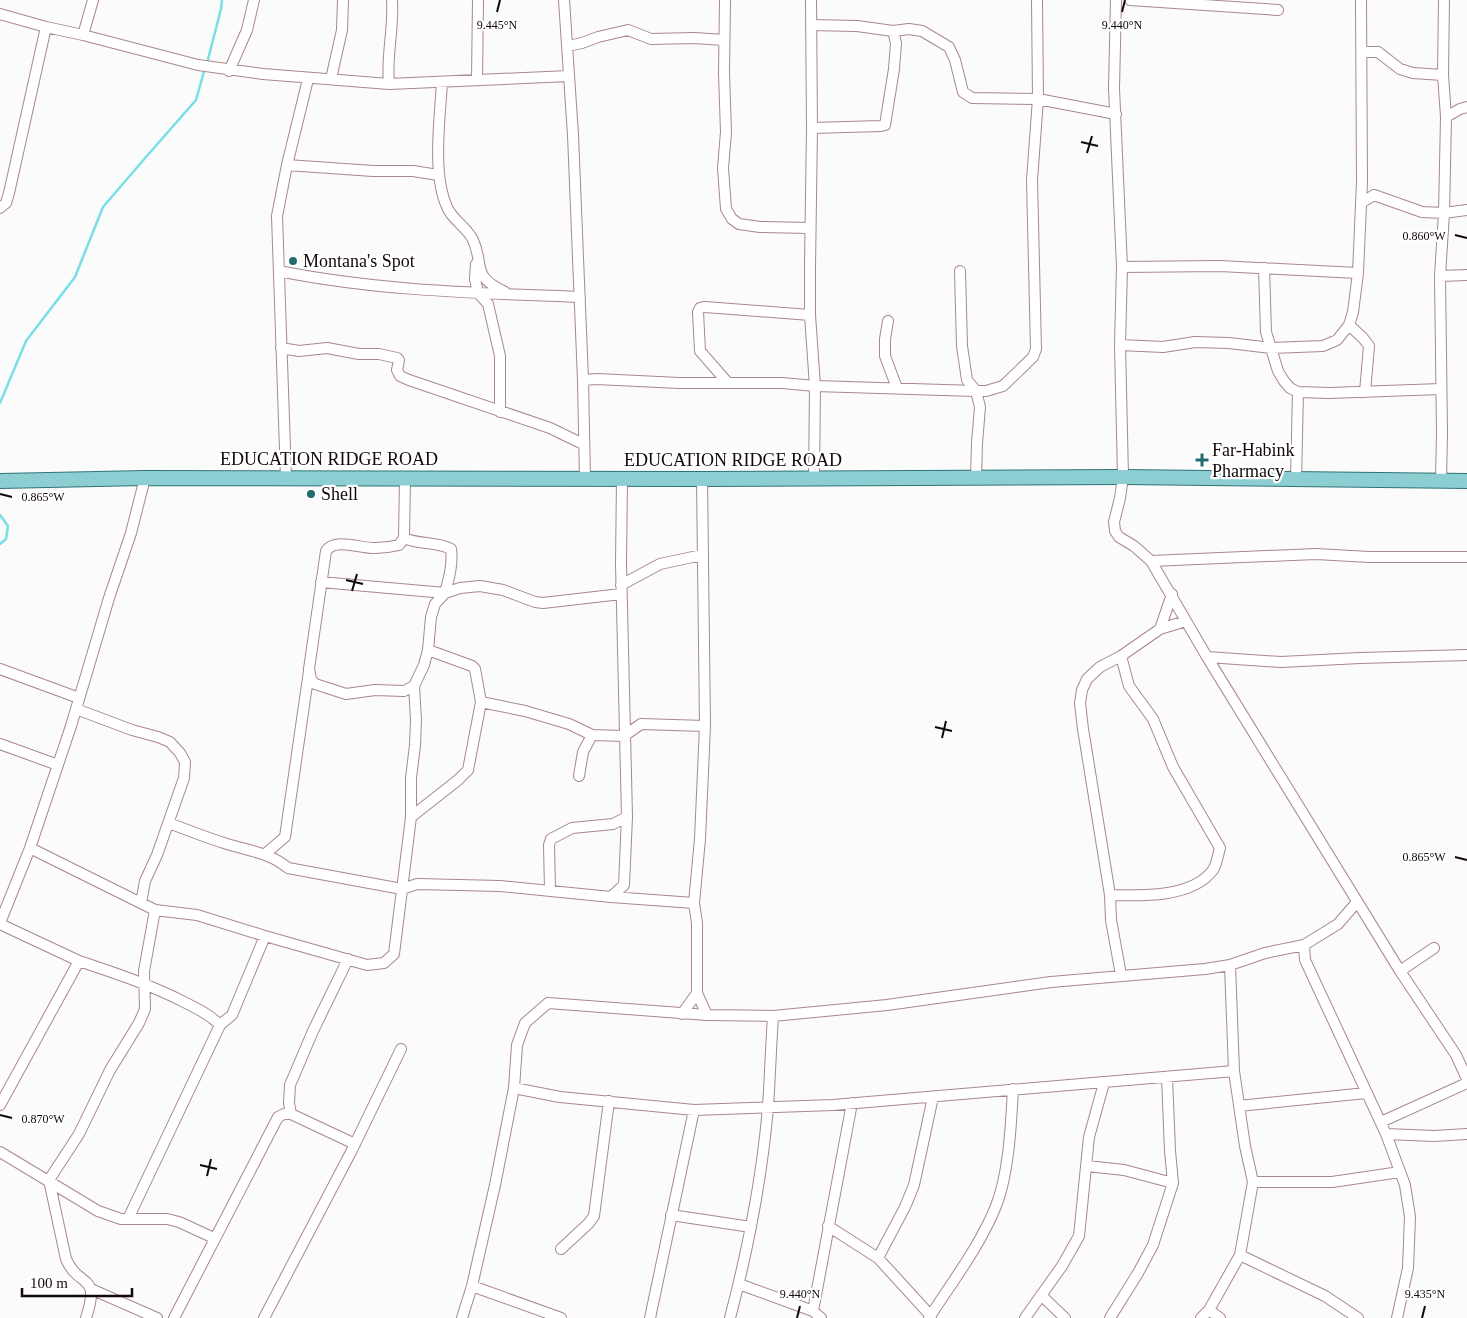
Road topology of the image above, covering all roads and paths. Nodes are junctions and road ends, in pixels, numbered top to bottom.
1 (93, 0) edge
2 (254, 0) edge
3 (342, 0) edge
4 (392, 0) edge
5 (478, 0) edge
6 (564, 0) edge
7 (725, 0) edge
8 (812, 0) edge
9 (1037, 0) edge
10 (1116, 0) edge
11 (1130, 0) edge
12 (1361, 0) edge
13 (1444, 0) edge
14 (1278, 10) dead end
15 (0, 14) edge
16 (811, 25) junction
17 (46, 27) junction
18 (893, 31) junction
19 (83, 35) junction
20 (724, 40) junction
21 (568, 46) junction
22 (1362, 52) junction
23 (229, 71) junction
24 (1443, 75) junction
25 (569, 76) junction
26 (308, 79) junction
27 (330, 80) junction
28 (477, 80) junction
29 (442, 82) junction
30 (389, 84) junction
31 (1038, 99) junction
32 (1467, 107) edge
33 (1116, 114) junction
34 (1446, 117) junction
35 (812, 128) junction
36 (287, 165) junction
37 (438, 175) junction
38 (1362, 182) junction
39 (1374, 196) junction
40 (1361, 203) junction
41 (0, 208) edge
42 (1467, 210) edge
43 (1444, 213) junction
44 (810, 228) junction
45 (478, 259) junction
46 (1122, 267) junction
47 (1264, 268) junction
48 (960, 271) dead end
49 (279, 272) junction
50 (1358, 273) junction
51 (1467, 275) edge
52 (1440, 276) junction
53 (478, 293) junction
54 (509, 294) junction
55 (580, 297) junction
56 (810, 315) junction
57 (888, 321) dead end
58 (1349, 324) junction
59 (1120, 345) junction
60 (281, 348) junction
61 (1271, 348) junction
62 (583, 380) junction
63 (728, 383) junction
64 (815, 386) junction
65 (897, 388) junction
66 (1441, 390) junction
67 (976, 391) junction
68 (1298, 392) junction
69 (1365, 392) junction
70 (500, 412) junction
71 (583, 444) junction
72 (1123, 477) junction
73 (144, 478) junction
74 (286, 478) junction
75 (405, 478) junction
76 (976, 478) junction
77 (584, 479) junction
78 (622, 479) junction
79 (702, 479) junction
80 (814, 479) junction
81 (1296, 480) junction
82 (1440, 480) junction
83 (0, 481) edge
84 (1467, 481) edge
85 (404, 538) junction
86 (702, 555) junction
87 (1467, 557) edge
88 (1151, 561) junction
89 (321, 582) junction
90 (621, 589) junction
91 (445, 594) junction
92 (1172, 594) junction
93 (1186, 621) junction
94 (1160, 629) junction
95 (428, 650) junction
96 (1467, 655) edge
97 (1121, 656) junction
98 (1207, 657) junction
99 (0, 669) edge
100 (309, 669) junction
101 (414, 686) junction
102 (79, 698) junction
103 (481, 702) junction
104 (76, 709) junction
105 (705, 726) junction
106 (592, 735) junction
107 (624, 736) junction
108 (0, 744) edge
109 (58, 765) junction
110 (579, 776) dead end
111 (411, 817) junction
112 (626, 817) junction
113 (169, 824) junction
114 (30, 848) junction
115 (265, 854) junction
116 (402, 889) junction
117 (550, 890) junction
118 (1110, 895) junction
119 (611, 897) junction
120 (1357, 902) junction
121 (141, 903) junction
122 (694, 903) junction
123 (155, 910) junction
124 (0, 923) edge
125 (265, 936) junction
126 (1304, 945) junction
127 (1434, 948) dead end
128 (348, 959) junction
129 (79, 961) junction
130 (1230, 965) junction
131 (1400, 971) junction
132 (1121, 975) junction
133 (144, 983) junction
134 (697, 993) junction
135 (682, 1014) junction
136 (708, 1015) junction
137 (773, 1016) junction
138 (220, 1025) junction
139 (400, 1048) dead end
140 (1234, 1071) junction
141 (1167, 1077) junction
142 (1467, 1078) edge
143 (1104, 1083) junction
144 (1467, 1083) edge
145 (514, 1088) junction
146 (1014, 1089) junction
147 (1366, 1092) junction
148 (933, 1097) junction
149 (609, 1101) junction
150 (852, 1103) junction
151 (0, 1105) edge
152 (1239, 1106) junction
153 (768, 1107) junction
154 (694, 1110) junction
155 (291, 1114) junction
156 (1381, 1122) junction
157 (1386, 1134) junction
158 (1467, 1134) edge
159 (355, 1144) junction
160 (0, 1152) edge
161 (1087, 1166) junction
162 (1400, 1172) junction
163 (48, 1180) junction
164 (1253, 1182) junction
165 (1173, 1183) junction
166 (671, 1215) junction
167 (128, 1219) junction
168 (828, 1226) junction
169 (751, 1227) junction
170 (214, 1238) junction
171 (561, 1249) dead end
172 (1240, 1255) junction
173 (878, 1258) junction
174 (739, 1284) junction
175 (472, 1286) junction
176 (91, 1289) junction
177 (1041, 1295) junction
178 (1209, 1310) junction
179 (813, 1311) junction
180 (266, 1317) edge
181 (930, 1317) edge
182 (86, 1318) edge
183 (157, 1318) edge
184 (174, 1318) edge
185 (462, 1318) edge
186 (561, 1318) edge
187 (650, 1318) edge
188 (730, 1318) edge
189 (821, 1318) edge
190 (1025, 1318) edge
191 (1065, 1318) edge
192 (1110, 1318) edge
193 (1201, 1318) edge
194 (1220, 1318) edge
195 (1358, 1318) edge
196 (1396, 1318) edge

1 - 19 street
2 - 23 street
3 - 27 street
4 - 30 street
5 - 28 street
6 - 21 street
7 - 20 street
8 - 16 street
9 - 31 street
10 - 33 street
11 - 14 street
12 - 22 street
13 - 24 street
15 - 17 street
16 - 18 street
16 - 35 street
17 - 19 street
17 - 41 street
18 - 31 street
18 - 35 street
19 - 23 street
20 - 21 street
20 - 44 street
21 - 25 street
22 - 24 street
22 - 38 street
23 - 26 street
24 - 34 street
25 - 28 street
25 - 55 street
26 - 27 street
26 - 36 street
27 - 30 street
28 - 29 street
29 - 30 street
29 - 37 street
31 - 33 street
31 - 67 street
32 - 34 street
33 - 46 street
34 - 43 street
35 - 44 street
36 - 37 street
36 - 49 street
37 - 45 street
38 - 39 street
38 - 40 street
39 - 40 street
39 - 43 street
40 - 50 street
42 - 43 street
43 - 52 street
44 - 56 street
45 - 53 street
45 - 54 street
46 - 47 street
46 - 59 street
47 - 50 street
47 - 61 street
48 - 67 street
49 - 53 street
49 - 60 street
50 - 58 street
51 - 52 street
52 - 66 street
53 - 54 street
53 - 70 street
54 - 55 street
55 - 62 street
56 - 63 street
56 - 64 street
57 - 65 street
58 - 61 street
58 - 69 street
59 - 61 street
59 - 72 street
60 - 70 street
60 - 74 street
61 - 68 street
62 - 63 street
62 - 71 street
63 - 64 street
64 - 65 street
64 - 80 street
65 - 67 street
66 - 69 street
66 - 82 street
67 - 76 street
68 - 69 street
68 - 81 street
70 - 71 street
71 - 77 street
72 - 76 main road, EDUCATION RIDGE ROAD
72 - 81 main road, EDUCATION RIDGE ROAD
72 - 88 street
73 - 74 main road, EDUCATION RIDGE ROAD
73 - 83 main road, EDUCATION RIDGE ROAD
73 - 102 street
74 - 75 main road, EDUCATION RIDGE ROAD
75 - 77 main road, EDUCATION RIDGE ROAD
75 - 85 street
76 - 80 main road, EDUCATION RIDGE ROAD
77 - 78 main road, EDUCATION RIDGE ROAD
78 - 79 main road, EDUCATION RIDGE ROAD
78 - 90 street
79 - 80 main road, EDUCATION RIDGE ROAD
79 - 86 street
81 - 82 main road, EDUCATION RIDGE ROAD
82 - 84 main road, EDUCATION RIDGE ROAD
85 - 89 street
85 - 91 street
86 - 90 street
86 - 105 street
87 - 88 street
88 - 92 street
89 - 91 street
89 - 100 street
90 - 91 street
90 - 107 street
91 - 95 street
92 - 93 street
92 - 94 street
93 - 94 street
93 - 98 street
94 - 97 street
95 - 101 street
95 - 103 street
96 - 98 street
97 - 118 street
97 - 118 street
98 - 120 street
99 - 102 street
100 - 101 street
100 - 115 street
101 - 111 street
102 - 104 street
103 - 106 street
103 - 111 street
104 - 109 street
104 - 113 street
105 - 107 street
105 - 122 street
106 - 107 street
106 - 110 street
107 - 112 street
108 - 109 street
109 - 114 street
111 - 116 street
112 - 117 street
112 - 119 street
113 - 115 street
113 - 121 street
114 - 121 street
114 - 124 street
115 - 116 street
116 - 117 street
116 - 128 street
117 - 119 street
118 - 132 street
119 - 122 street
120 - 126 street
120 - 131 street
121 - 123 street
122 - 134 street
123 - 125 street
123 - 133 street
124 - 129 street
125 - 128 street
125 - 138 street
126 - 130 street
126 - 147 street
127 - 131 street
128 - 155 street
129 - 133 street
129 - 151 street
130 - 132 street
130 - 140 street
131 - 142 street
132 - 137 street
133 - 138 street
133 - 163 street
134 - 135 street
134 - 136 street
135 - 136 street
135 - 145 street
136 - 137 street
137 - 153 street
138 - 167 street
139 - 159 street
140 - 141 street
140 - 152 street
141 - 143 street
141 - 165 street
143 - 146 street
143 - 161 street
144 - 156 street
145 - 149 street
145 - 175 street
146 - 148 street
146 - 181 street
147 - 152 street
147 - 156 street
148 - 150 street
148 - 173 street
149 - 154 street
149 - 171 street
150 - 153 street
150 - 168 street
152 - 164 street
153 - 154 street
153 - 169 street
154 - 166 street
155 - 159 street
155 - 170 street
156 - 157 street
157 - 158 street
157 - 162 street
159 - 180 street
160 - 163 street
161 - 165 street
161 - 177 street
162 - 164 street
162 - 196 street
163 - 167 street
163 - 176 street
164 - 172 street
165 - 192 street
166 - 169 street
166 - 187 street
167 - 170 street
168 - 173 street
168 - 179 street
169 - 174 street
170 - 184 street
172 - 178 street
172 - 195 street
173 - 181 street
174 - 179 street
174 - 188 street
175 - 185 street
175 - 186 street
176 - 182 street
176 - 183 street
177 - 190 street
177 - 191 street
178 - 193 street
178 - 194 street
179 - 189 street

